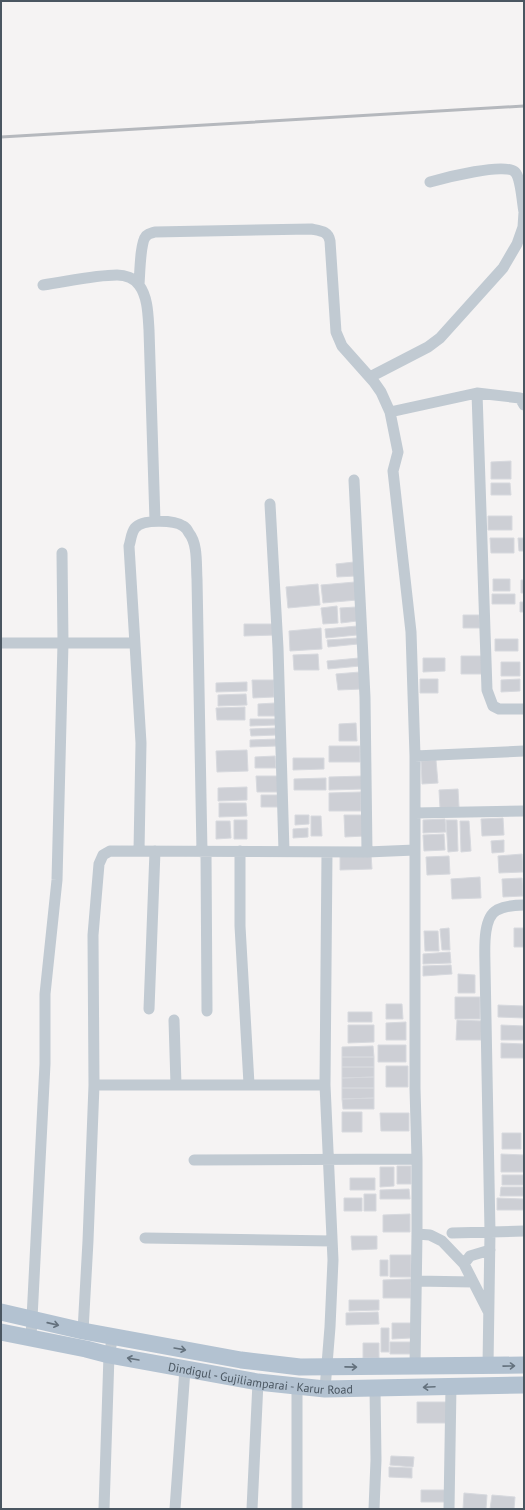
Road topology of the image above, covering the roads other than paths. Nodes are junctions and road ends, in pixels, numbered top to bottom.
1 (430, 182) dead end
2 (524, 212) edge
3 (139, 284) junction
4 (43, 285) dead end
5 (370, 377) junction
6 (477, 393) junction
7 (524, 406) edge
8 (390, 412) junction
9 (354, 480) dead end
10 (270, 504) dead end
11 (155, 522) junction
12 (62, 553) dead end
13 (135, 642) junction
14 (1, 643) edge
15 (63, 643) junction
16 (524, 709) edge
17 (524, 751) edge
18 (414, 756) junction
19 (524, 811) edge
20 (415, 813) junction
21 (415, 850) junction
22 (139, 851) junction
23 (155, 851) junction
24 (284, 851) junction
25 (204, 852) junction
26 (240, 852) junction
27 (327, 852) junction
28 (367, 852) junction
29 (524, 905) edge
30 (149, 1009) dead end
31 (207, 1011) dead end
32 (174, 1020) dead end
33 (249, 1084) junction
34 (94, 1085) junction
35 (176, 1085) junction
36 (325, 1085) junction
37 (194, 1160) dead end
38 (330, 1160) junction
39 (417, 1160) junction
40 (524, 1231) edge
41 (490, 1232) junction
42 (452, 1233) dead end
43 (417, 1234) junction
44 (145, 1238) dead end
45 (332, 1241) junction
46 (490, 1250) junction
47 (464, 1264) junction
48 (416, 1280) junction
49 (473, 1282) junction
50 (1, 1312) edge
51 (489, 1313) junction
52 (32, 1320) junction
53 (83, 1331) junction
54 (1, 1332) edge
55 (113, 1336) junction
56 (31, 1338) junction
57 (109, 1355) junction
58 (327, 1366) junction
59 (415, 1366) junction
60 (488, 1366) junction
61 (524, 1366) edge
62 (185, 1369) junction
63 (258, 1382) junction
64 (524, 1385) edge
65 (451, 1386) junction
66 (297, 1387) junction
67 (375, 1388) junction
68 (325, 1389) junction
69 (104, 1509) edge
70 (175, 1509) edge
71 (252, 1509) edge
72 (297, 1509) edge
73 (374, 1509) edge
74 (449, 1509) edge

1 - 2 street
2 - 5 street
3 - 4 street
3 - 5 street
3 - 11 street
5 - 8 street
6 - 7 street
6 - 8 street
6 - 16 street
8 - 18 street
9 - 28 street
10 - 24 street
11 - 13 street
11 - 25 street
12 - 15 street
13 - 15 street
13 - 22 street
14 - 15 street
15 - 52 street
17 - 18 street
18 - 20 street
19 - 20 street
20 - 21 street
21 - 28 street
21 - 39 street
22 - 23 street
22 - 34 street
23 - 25 street
23 - 30 street
24 - 26 street
24 - 27 street
25 - 26 street
25 - 31 street
26 - 33 street
27 - 28 street
27 - 36 street
29 - 41 street
32 - 35 street
33 - 35 street
33 - 36 street
34 - 35 street
34 - 53 street
36 - 38 street
37 - 38 street
38 - 39 street
38 - 45 street
39 - 43 street
40 - 41 street
41 - 42 street
41 - 46 street
43 - 47 street
43 - 48 street
44 - 45 street
45 - 58 street
46 - 47 street
46 - 51 street
47 - 49 street
48 - 49 street
48 - 59 street
49 - 51 street
50 - 52 main road, Dindigul - Gujiliamparai - Karur Road
51 - 60 street
52 -> 53 main road, Dindigul - Gujiliamparai - Karur Road
52 - 56 street
53 - 55 main road, Dindigul - Gujiliamparai - Karur Road
54 - 56 main road, Dindigul - Gujiliamparai - Karur Road
55 - 57 street
55 -> 58 main road, Dindigul - Gujiliamparai - Karur Road
56 - 57 main road, Dindigul - Gujiliamparai - Karur Road
62 -> 57 main road, Dindigul - Gujiliamparai - Karur Road
57 - 69 street
58 -> 59 main road, Dindigul - Gujiliamparai - Karur Road
58 - 68 street
59 - 60 main road, Dindigul - Gujiliamparai - Karur Road
60 -> 61 main road, Dindigul - Gujiliamparai - Karur Road
62 - 63 main road, Dindigul - Gujiliamparai - Karur Road
62 - 70 street
63 - 66 main road, Dindigul - Gujiliamparai - Karur Road
63 - 71 street
64 - 65 main road, Dindigul - Gujiliamparai - Karur Road
65 -> 67 main road, Dindigul - Gujiliamparai - Karur Road
65 - 74 street
66 - 68 main road, Dindigul - Gujiliamparai - Karur Road
66 - 72 street
67 - 68 main road, Dindigul - Gujiliamparai - Karur Road
67 - 73 street

